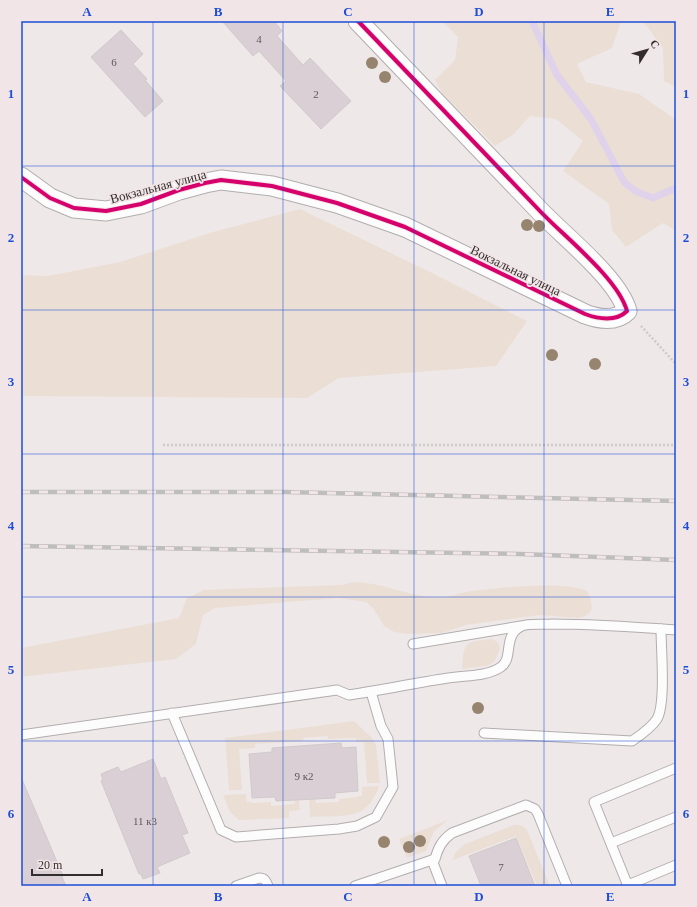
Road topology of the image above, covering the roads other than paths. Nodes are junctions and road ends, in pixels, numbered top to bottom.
1 (358, 21) edge
2 (21, 177) edge
3 (522, 626) junction
4 (661, 629) junction
5 (676, 630) edge
6 (413, 644) dead end
7 (371, 692) junction
8 (172, 713) junction
9 (484, 733) dead end
10 (21, 735) edge
11 (676, 768) edge
12 (676, 817) edge
13 (611, 844) junction
14 (432, 860) junction
15 (676, 865) edge
16 (628, 885) edge
17 (236, 886) edge
18 (268, 886) edge
19 (355, 886) edge
20 (442, 886) edge
21 (567, 886) edge

1 - 2 street, Вокзальная улица
3 - 4 lane
3 - 6 lane
3 - 7 lane
4 - 5 lane
4 - 9 lane
7 - 8 lane
7 - 8 lane
8 - 10 lane
11 - 13 lane
12 - 13 lane
13 - 16 lane
14 - 19 lane
14 - 20 lane
14 - 21 lane
15 - 16 lane
17 - 18 lane

